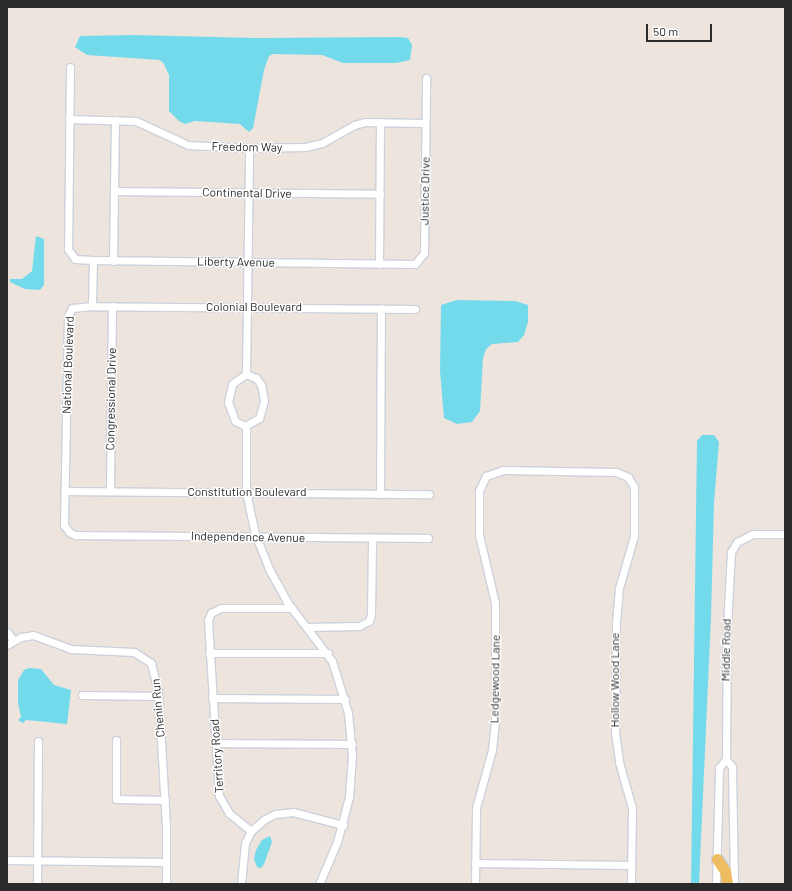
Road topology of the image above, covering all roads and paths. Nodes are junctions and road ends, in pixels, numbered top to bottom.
1 (70, 67) dead end
2 (426, 78) dead end
3 (69, 119) junction
4 (115, 120) junction
5 (380, 122) junction
6 (425, 122) junction
7 (248, 148) junction
8 (114, 191) junction
9 (248, 192) junction
10 (380, 194) junction
11 (93, 260) junction
12 (113, 261) junction
13 (248, 262) junction
14 (379, 264) junction
15 (92, 306) junction
16 (112, 306) junction
17 (247, 307) junction
18 (381, 308) junction
19 (415, 309) dead end
20 (246, 374) junction
21 (246, 426) junction
22 (629, 479) joint
23 (65, 491) junction
24 (110, 491) junction
25 (246, 492) junction
26 (380, 494) junction
27 (429, 494) dead end
28 (69, 532) joint
29 (785, 534) edge
30 (256, 537) junction
31 (372, 538) junction
32 (428, 538) dead end
33 (292, 608) junction
34 (307, 626) junction
35 (7, 632) edge
36 (14, 641) junction
37 (7, 645) edge
38 (209, 653) junction
39 (328, 653) junction
40 (82, 695) dead end
41 (158, 696) junction
42 (212, 698) junction
43 (345, 699) junction
44 (116, 740) dead end
45 (38, 741) dead end
46 (215, 743) junction
47 (352, 744) junction
48 (726, 760) junction
49 (165, 800) junction
50 (343, 825) junction
51 (251, 831) junction
52 (717, 859) junction
53 (7, 860) edge
54 (37, 860) junction
55 (166, 862) junction
56 (475, 863) junction
57 (631, 865) junction
58 (37, 884) edge
59 (166, 884) edge
60 (241, 884) edge
61 (319, 884) edge
62 (475, 884) edge
63 (631, 884) edge
64 (716, 884) edge
65 (727, 884) edge
66 (734, 884) edge

1 - 3 street
2 - 6 street, Justice Drive
3 - 4 street, Freedom Way
3 - 11 street
4 - 7 street, Freedom Way
4 - 8 street
5 - 6 street, Freedom Way
5 - 7 street, Freedom Way
5 - 10 street
6 - 14 street, Justice Drive
7 - 9 street
8 - 9 street, Continental Drive
8 - 12 street
9 - 10 street, Continental Drive
9 - 13 street
10 - 14 street
11 - 12 street, Liberty Avenue
11 - 15 street
12 - 13 street, Liberty Avenue
13 - 14 street, Liberty Avenue
13 - 17 street
15 - 16 street, Colonial Boulevard
15 - 23 street, National Boulevard
16 - 17 street, Colonial Boulevard
16 - 24 street, Congressional Drive
17 - 18 street, Colonial Boulevard
17 - 20 street
18 - 19 street, Colonial Boulevard
18 - 26 street
20 - 21 street
20 - 21 street
21 - 25 street
22 - 56 street, Ledgewood Lane
22 - 57 street, Hollow Wood Lane
23 - 24 street, Constitution Boulevard
23 - 28 street, National Boulevard
24 - 25 street, Constitution Boulevard
25 - 26 street, Constitution Boulevard
25 - 30 street
26 - 27 street, Constitution Boulevard
28 - 30 street, Independence Avenue
29 - 48 street, Middle Road
30 - 31 street, Independence Avenue
30 - 33 street
31 - 32 street, Independence Avenue
31 - 34 street
33 - 34 street
33 - 38 street, Territory Road
34 - 39 street
35 - 36 street
36 - 37 street, Chenin Run
36 - 41 street, Chenin Run
38 - 39 street
38 - 42 street, Territory Road
39 - 43 street
40 - 41 street
41 - 49 street, Chenin Run
42 - 43 street
42 - 46 street, Territory Road
43 - 47 street
44 - 49 street
45 - 54 street
46 - 47 street
46 - 51 street, Territory Road
47 - 50 street
48 - 52 street, Middle Road
48 - 66 street, Middle Road
49 - 55 street, Chenin Run
50 - 51 street
50 - 61 street
51 - 60 street
52 - 64 street, Middle Road
52 - 65 main road
53 - 54 street
54 - 55 street
54 - 58 street
55 - 59 street, Chenin Run
56 - 57 street
56 - 62 street, Ledgewood Lane
57 - 63 street, Hollow Wood Lane

